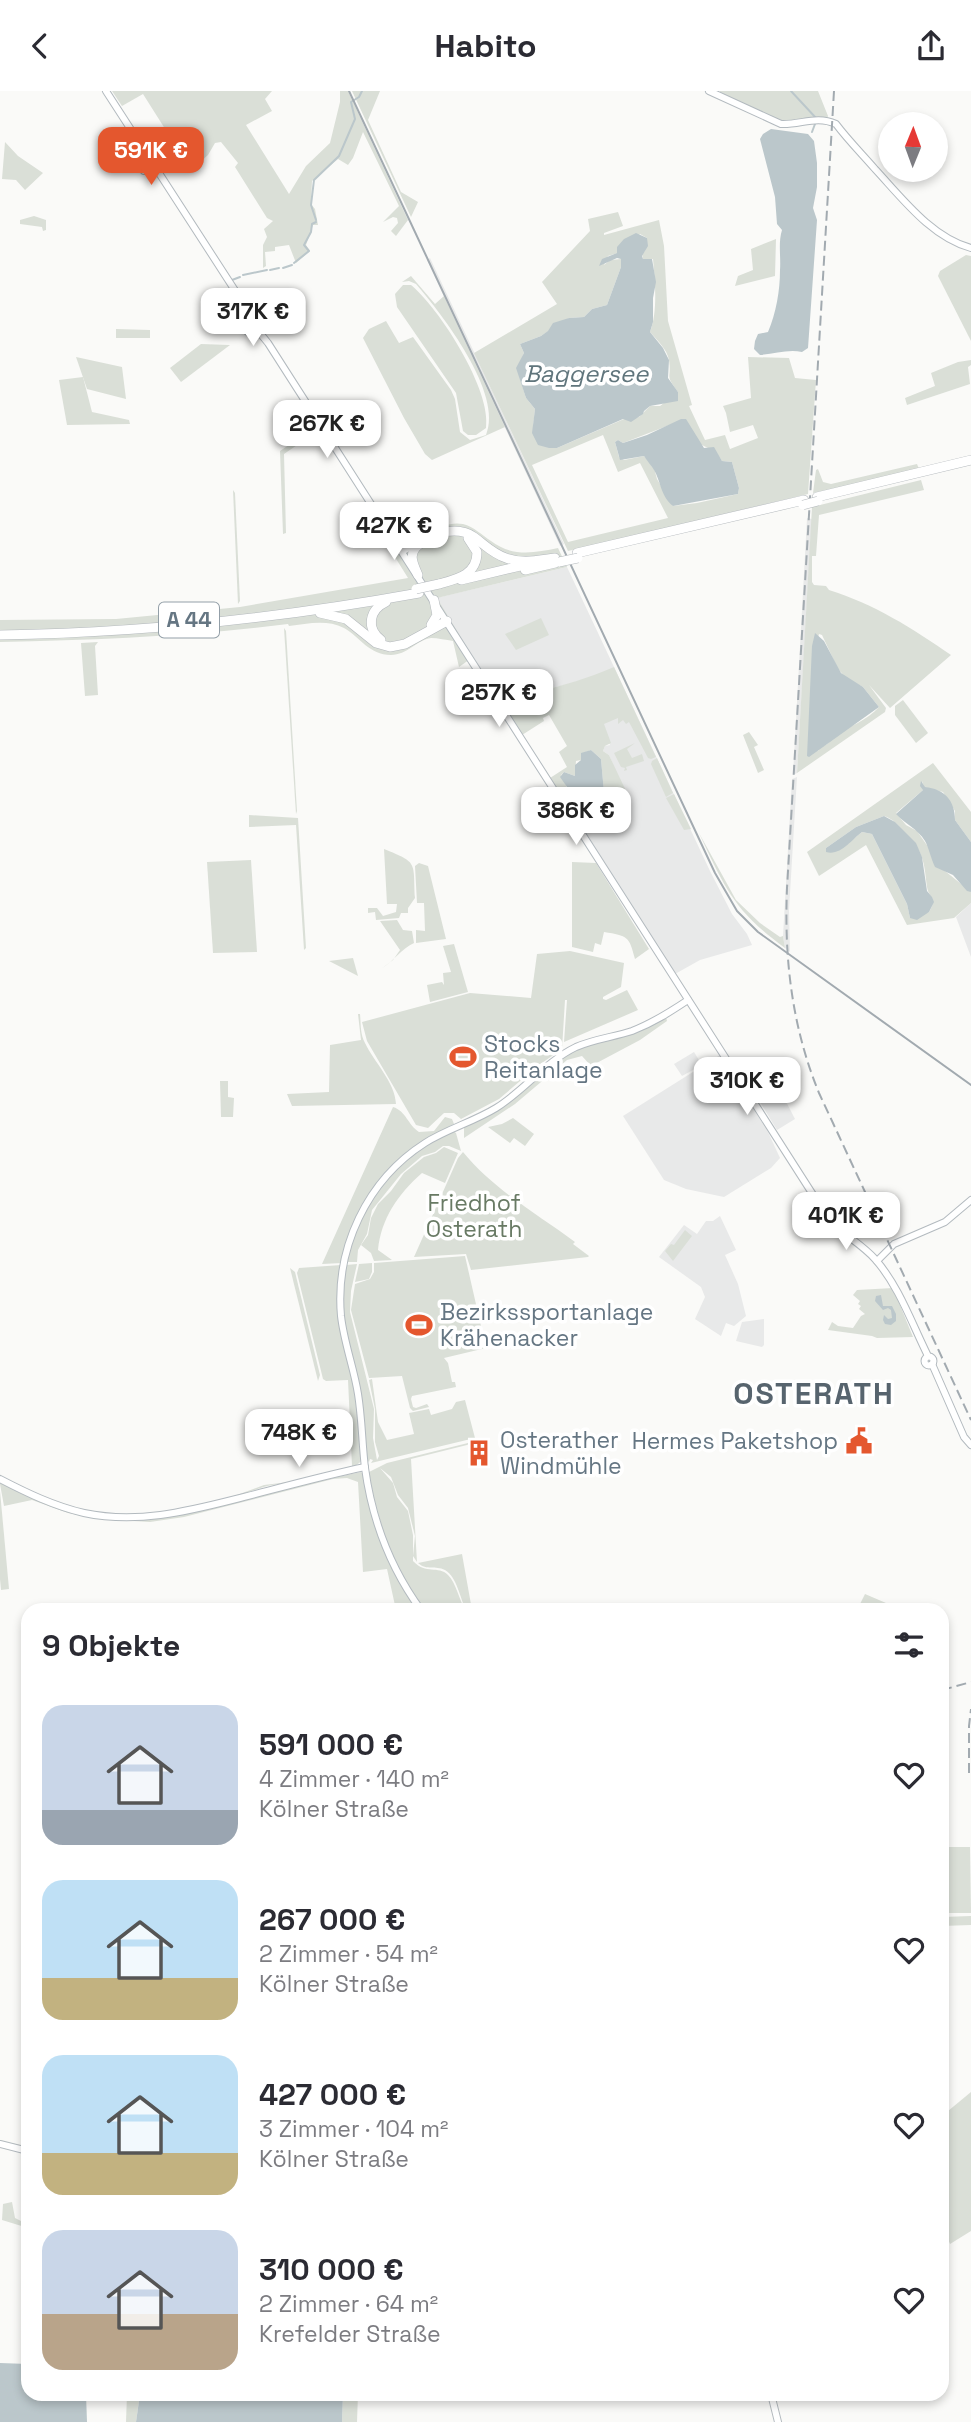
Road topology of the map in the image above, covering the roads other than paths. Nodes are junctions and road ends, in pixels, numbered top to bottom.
1 (106, 91) edge
2 (709, 91) edge
3 (142, 147) junction
4 (144, 171) dead end
5 (971, 248) edge
6 (250, 319) junction
7 (259, 332) junction
8 (971, 463) edge
9 (392, 535) junction
10 (419, 543) junction
11 (402, 551) junction
12 (557, 559) junction
13 (419, 584) junction
14 (440, 586) junction
15 (434, 600) junction
16 (294, 613) junction
17 (446, 619) junction
18 (431, 625) junction
19 (0, 633) edge
20 (678, 984) junction
21 (688, 1000) junction
22 (679, 1006) junction
23 (971, 1199) edge
24 (884, 1253) junction
25 (877, 1261) junction
26 (887, 1275) junction
27 (970, 1442) edge
28 (365, 1467) junction
29 (0, 1479) edge
30 (417, 1603) edge
31 (0, 2144) edge
32 (21, 2149) edge
33 (773, 2401) edge
34 (778, 2422) edge

1 - 3 main road
2 - 5 main road
3 - 4 main road
3 - 6 main road
6 - 7 main road
6 - 7 main road
7 - 9 main road
8 - 12 highway, A 44, bridge
9 - 10 highway
9 - 11 main road
10 - 11 highway
10 - 12 highway
10 - 13 highway
10 - 14 highway
11 - 13 main road
12 - 14 highway, A 44
13 - 14 highway, A 44, bridge
13 - 15 main road
13 - 16 highway, A 44
13 - 18 highway
13 - 19 highway, A 44
15 - 17 main road
15 - 18 highway
16 - 17 highway
16 - 19 highway, A 44
17 - 18 highway
17 - 20 main road
20 - 21 main road
20 - 22 main road
21 - 22 main road
21 - 25 main road
22 - 28 main road
23 - 24 main road
24 - 25 main road
24 - 26 main road
25 - 26 main road
26 - 27 main road
28 - 29 main road
28 - 30 main road
31 - 32 main road
33 - 34 main road

